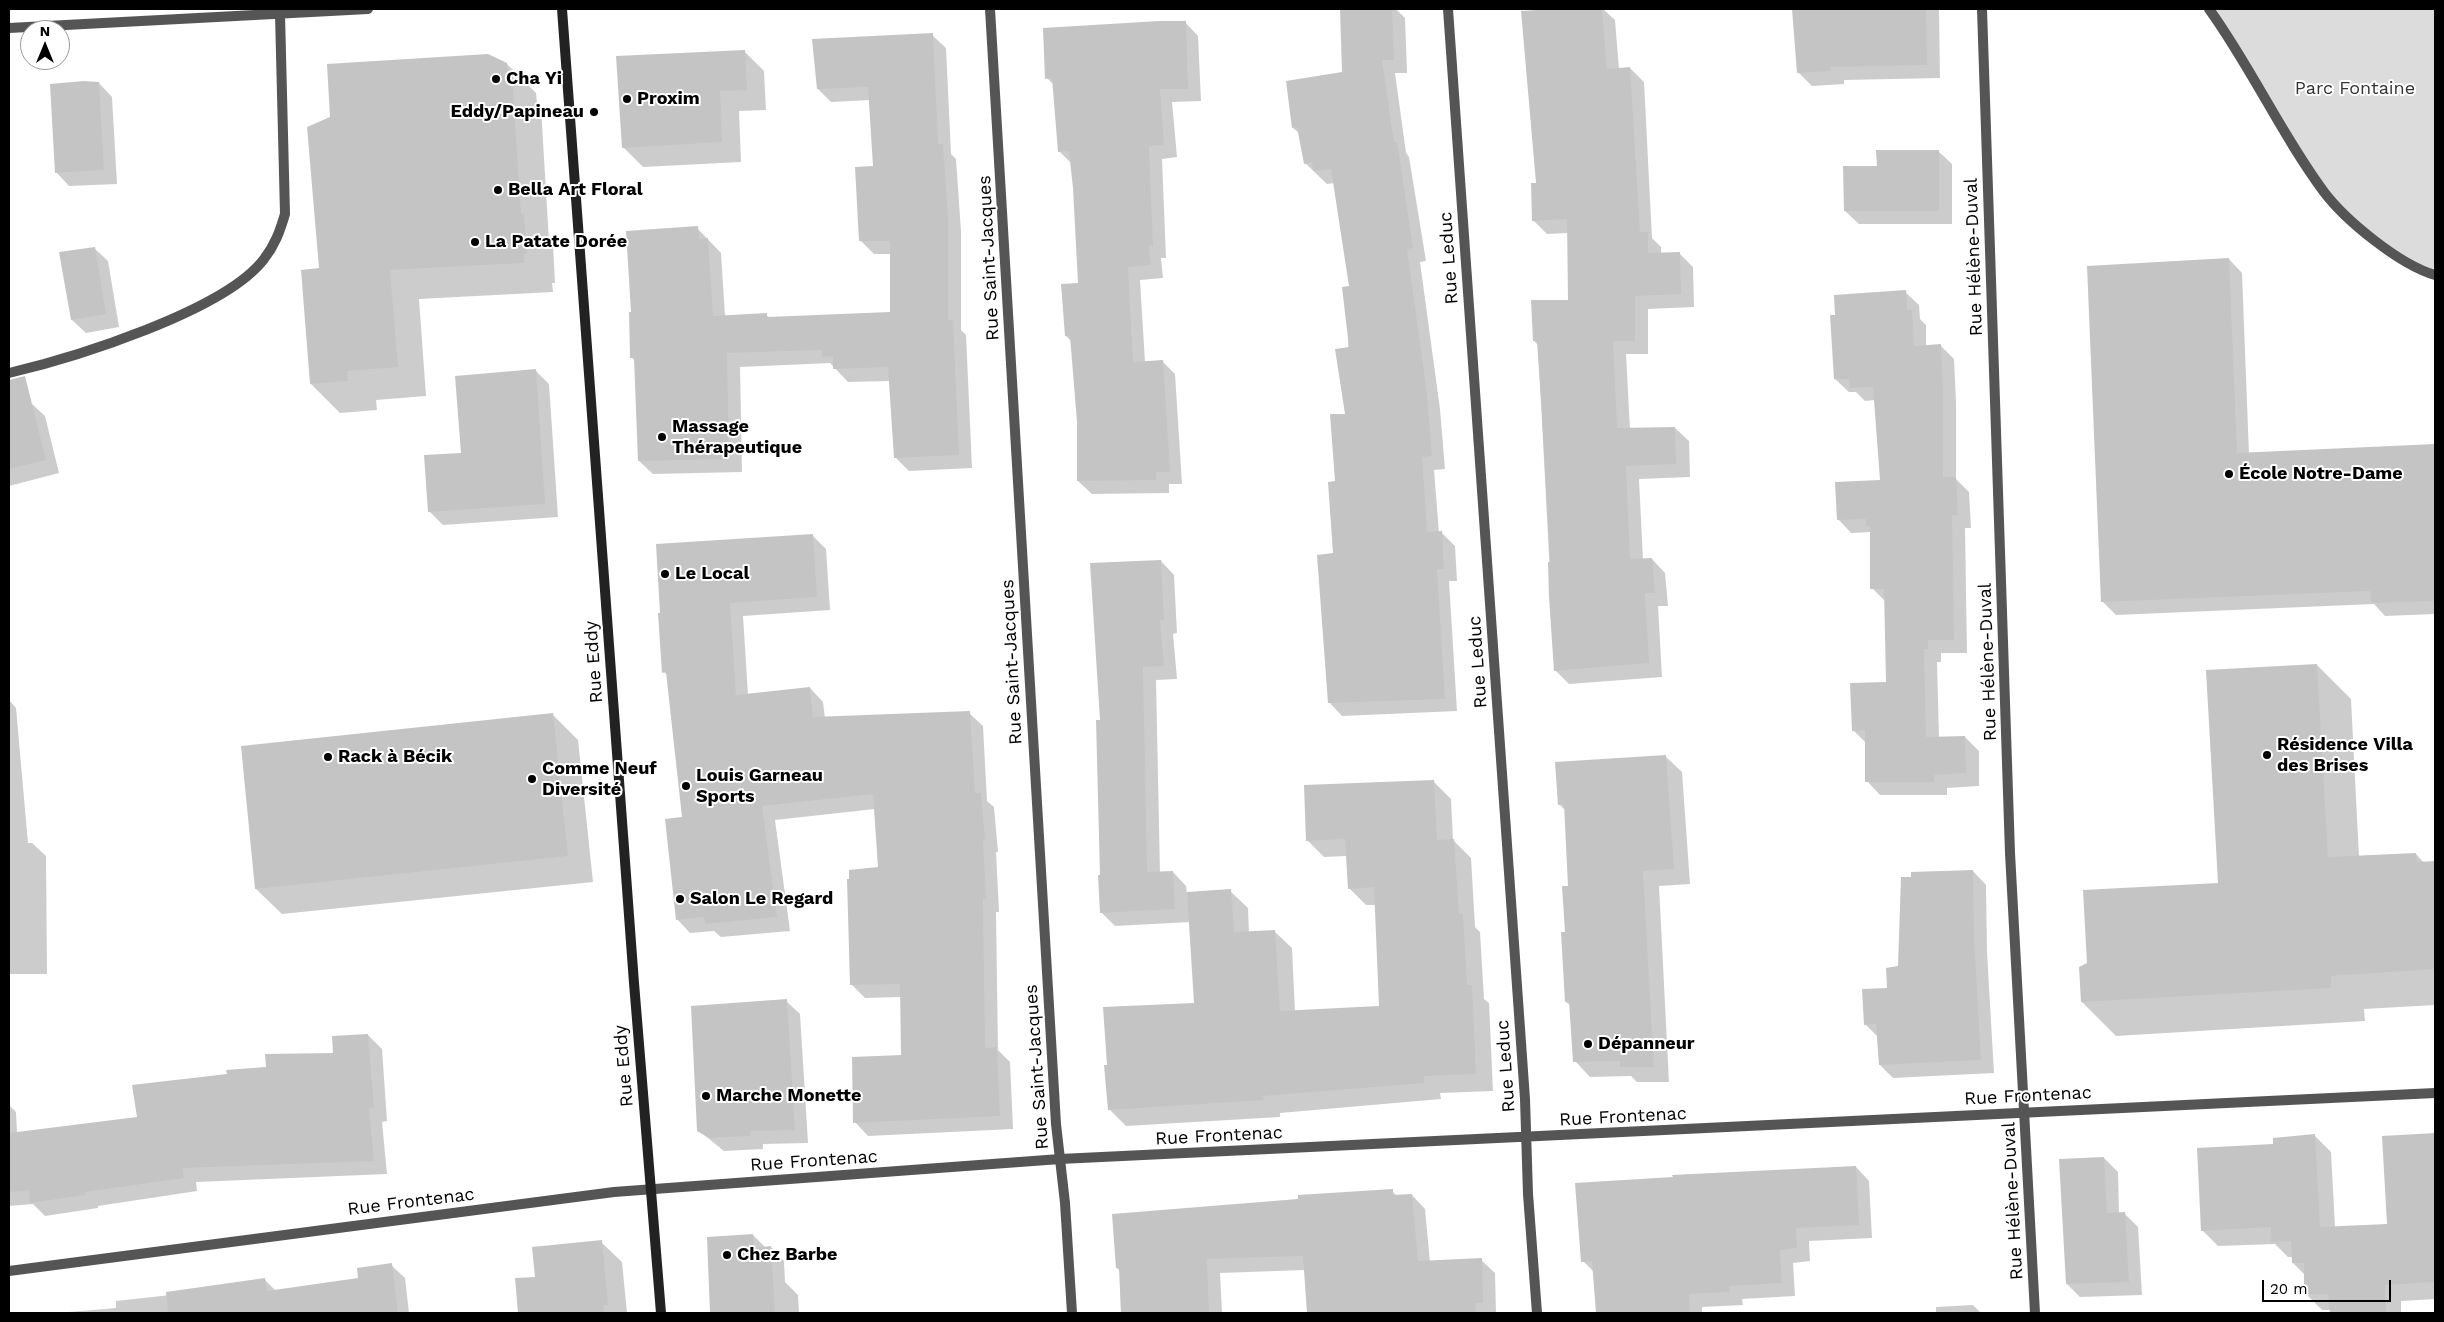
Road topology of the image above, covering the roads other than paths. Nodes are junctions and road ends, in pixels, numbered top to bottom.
1 (368, 9) edge
2 (562, 9) edge
3 (990, 9) edge
4 (1448, 9) edge
5 (1982, 9) edge
6 (2209, 9) edge
7 (280, 14) junction
8 (9, 28) edge
9 (2435, 275) edge
10 (9, 373) edge
11 (2435, 1093) edge
12 (2024, 1113) junction
13 (1526, 1138) junction
14 (1060, 1159) junction
15 (651, 1189) junction
16 (9, 1271) edge
17 (661, 1313) edge
18 (1072, 1313) edge
19 (1537, 1313) edge
20 (2035, 1313) edge

1 - 7 street
2 - 15 main road, Rue Eddy
3 - 14 street, Rue Saint-Jacques
4 - 13 street, Rue Leduc
5 - 12 street, Rue Hélène-Duval
6 - 9 street
7 - 8 street
7 - 10 street
11 - 12 street, Rue Frontenac
12 - 13 street, Rue Frontenac
12 - 20 street, Rue Hélène-Duval
13 - 14 street, Rue Frontenac
13 - 19 street, Rue Leduc
14 - 15 street, Rue Frontenac
14 - 18 street, Rue Saint-Jacques
15 - 16 street, Rue Frontenac
15 - 17 main road, Rue Eddy

